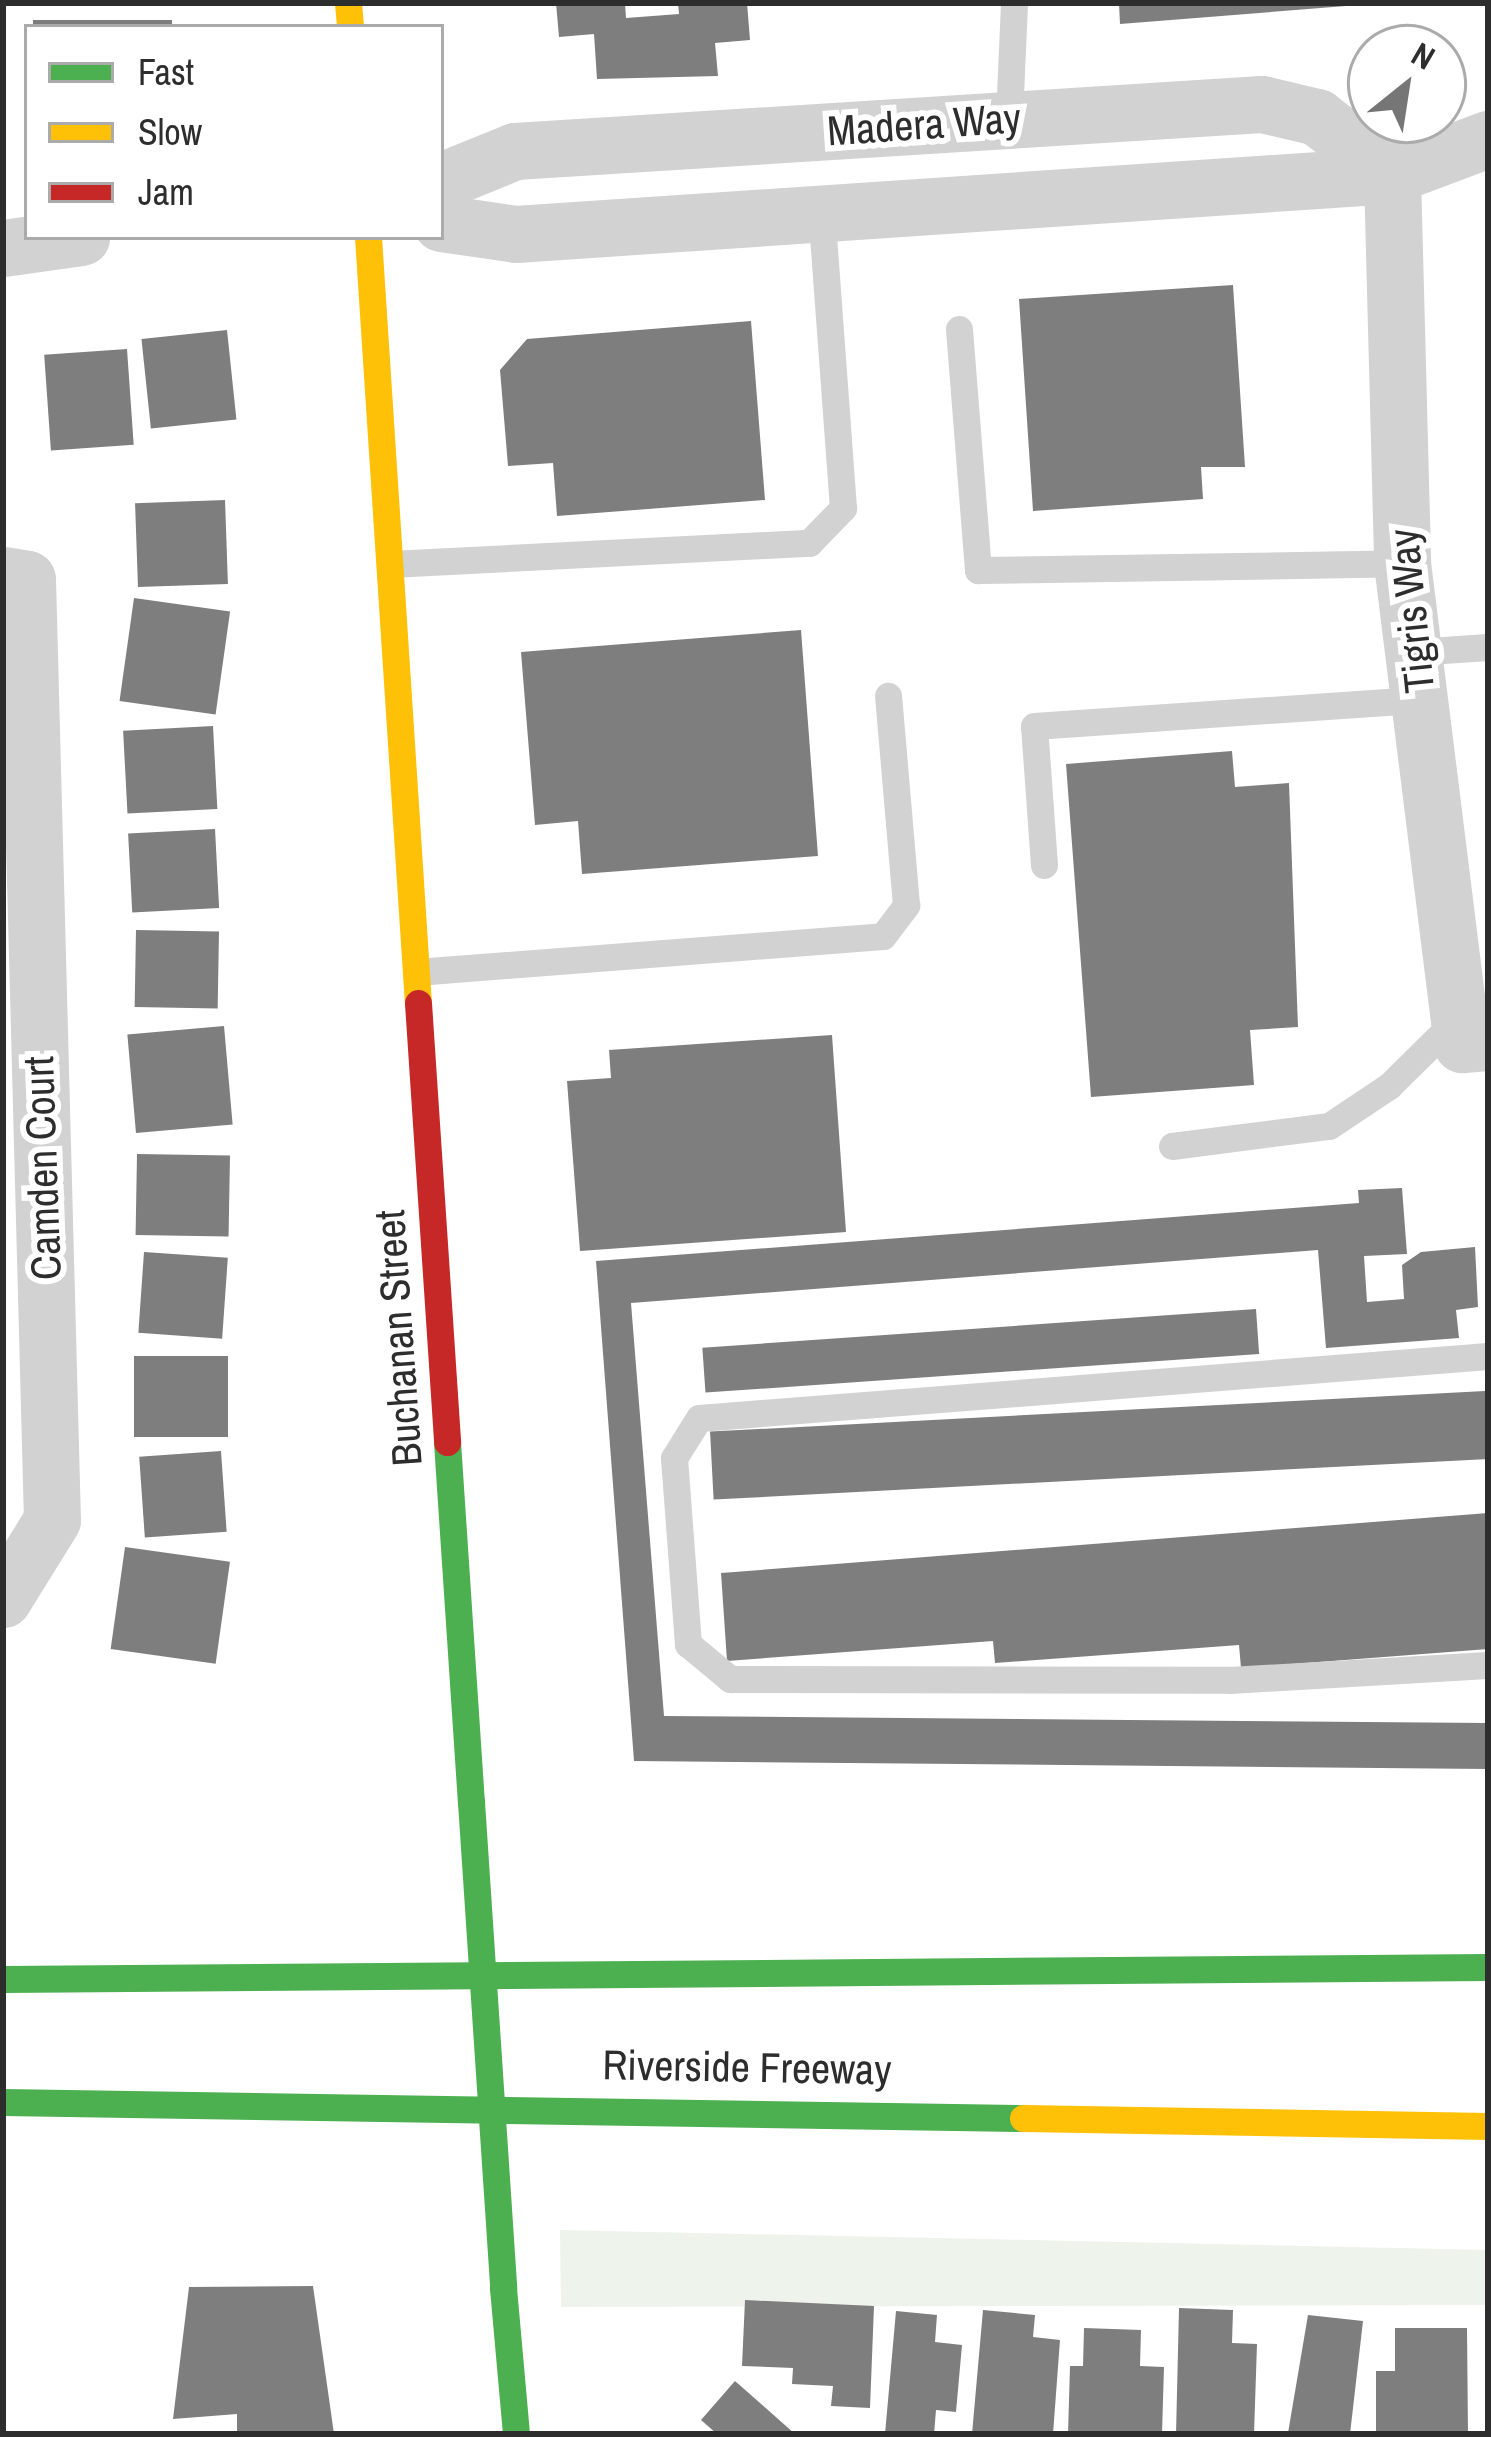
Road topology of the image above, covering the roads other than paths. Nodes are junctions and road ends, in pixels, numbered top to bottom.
1 (1014, 3) edge
2 (1009, 118) junction
3 (1488, 140) edge
4 (1392, 175) junction
5 (444, 181) edge
6 (821, 210) junction
7 (444, 224) edge
8 (60, 240) edge
9 (368, 240) edge
10 (3, 248) edge
11 (958, 329) dead end
12 (1402, 563) junction
13 (390, 564) junction
14 (15, 577) edge
15 (1488, 647) edge
16 (1416, 676) junction
17 (888, 696) dead end
18 (1043, 866) dead end
19 (416, 973) junction
20 (1470, 1034) edge
21 (1172, 1146) dead end
22 (1488, 1356) edge
23 (3, 1599) edge
24 (1488, 1665) edge
25 (1488, 1967) edge
26 (3, 1979) edge
27 (3, 2102) edge
28 (1488, 2126) edge
29 (516, 2434) edge

1 - 2 lane
2 - 4 street, Madera Way
2 - 5 street, Madera Way
3 - 4 street, Madera Way
4 - 6 street, Madera Way
4 - 12 street, Tigris Way
6 - 7 street, Madera Way
6 - 13 lane
8 - 10 street
9 - 13 main road, Buchanan Street
11 - 12 lane
12 - 16 street, Tigris Way
13 - 19 main road, Buchanan Street
14 - 23 street, Camden Court
15 - 16 lane
16 - 18 lane
16 - 20 street, Tigris Way
17 - 19 lane
19 - 29 main road, Buchanan Street, bridge
20 - 21 lane
22 - 24 lane
25 - 26 main road, Riverside Freeway
27 - 28 main road, Riverside Freeway

